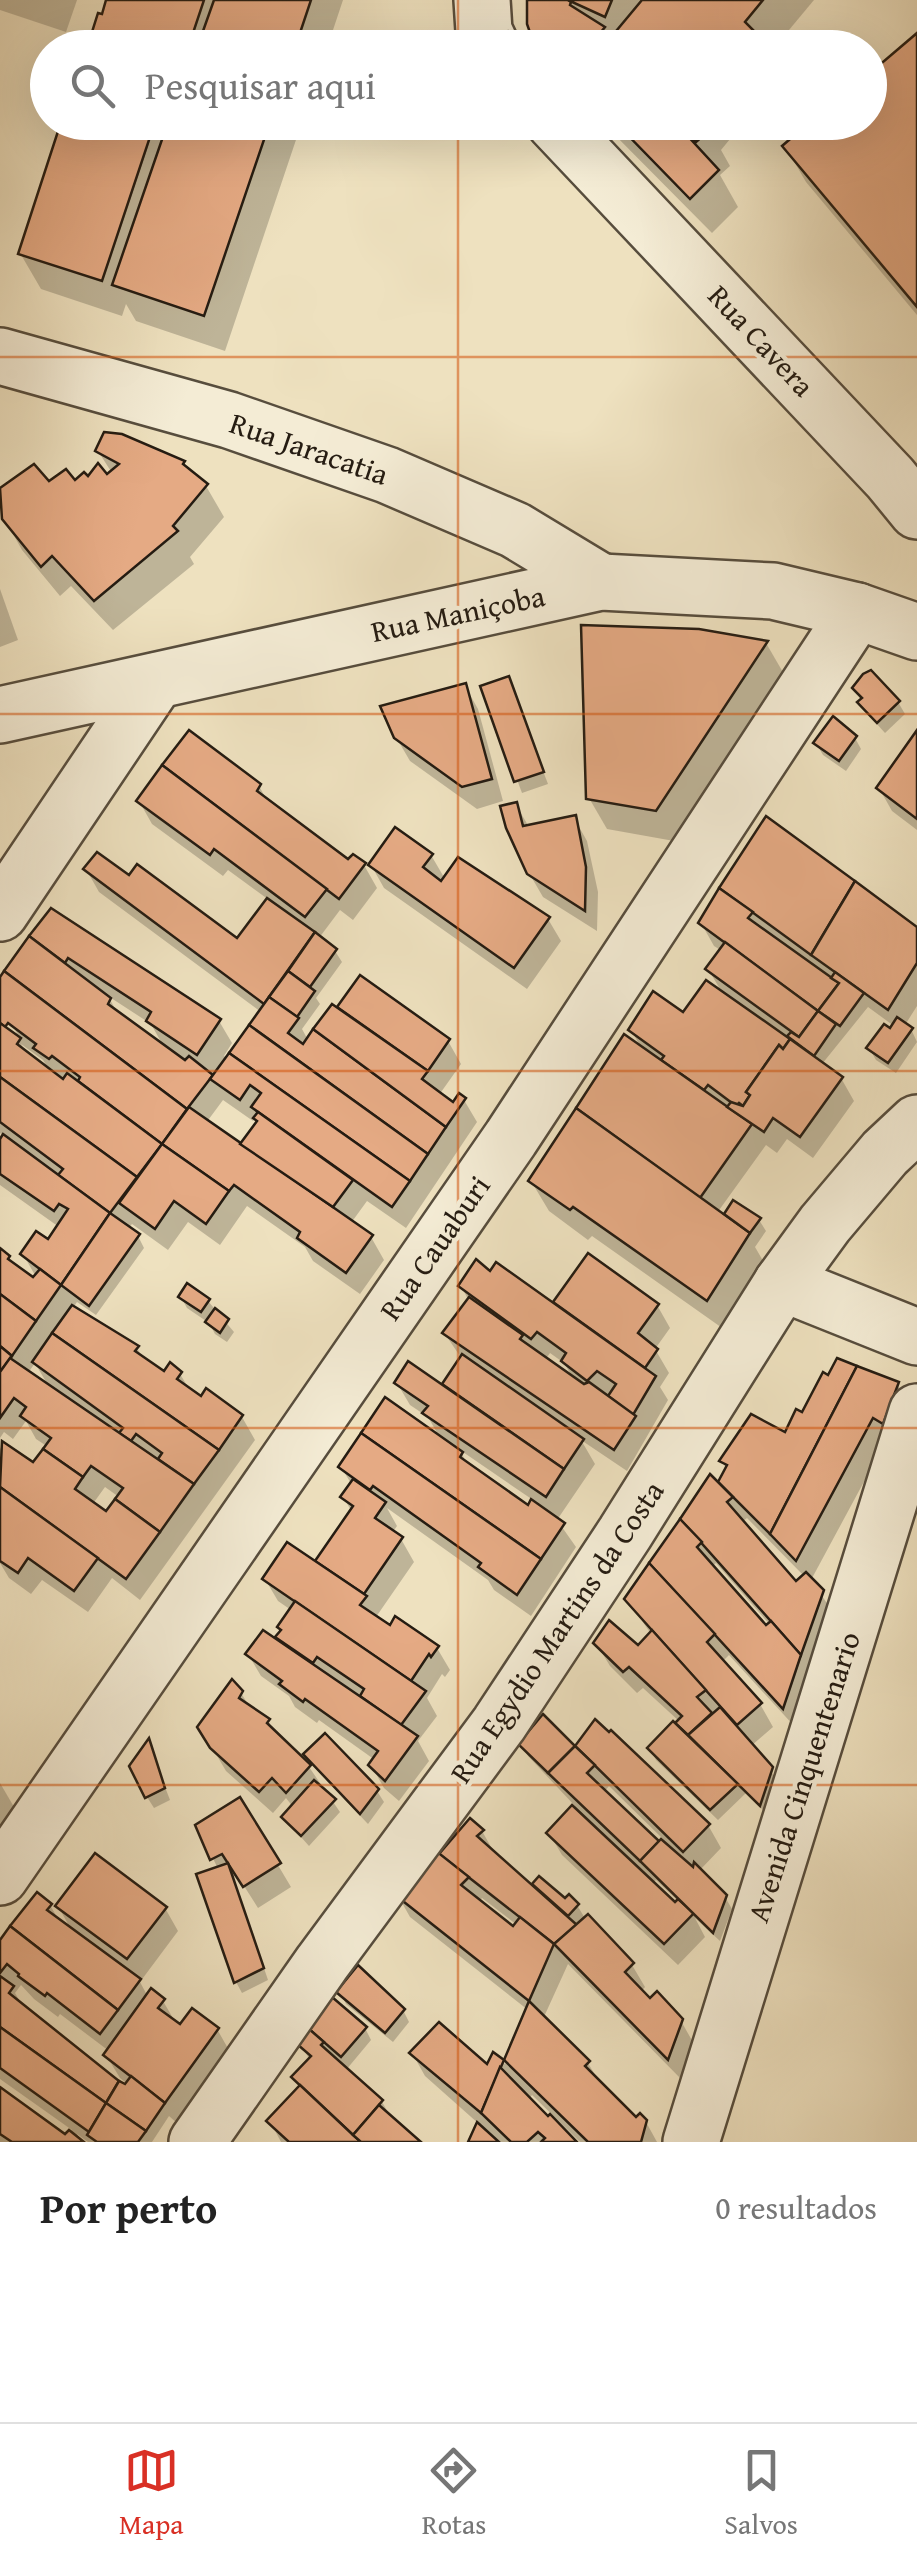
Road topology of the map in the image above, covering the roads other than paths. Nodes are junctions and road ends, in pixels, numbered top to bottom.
1 (482, 0) edge
2 (484, 30) edge
3 (571, 140) edge
4 (0, 356) edge
5 (917, 511) edge
6 (602, 582) junction
7 (858, 611) junction
8 (917, 632) edge
9 (156, 680) junction
10 (0, 715) edge
11 (0, 913) edge
12 (917, 1124) edge
13 (782, 1284) junction
14 (917, 1337) edge
15 (917, 1412) edge
16 (0, 1877) edge
17 (197, 2142) edge
18 (691, 2142) edge

1 - 2 street
3 - 5 street, Rua Cavera
4 - 6 street, Rua Jaracatia
6 - 7 street, Rua Maniçoba
6 - 9 street, Rua Maniçoba
7 - 8 street, Rua Maniçoba
7 - 16 street, Rua Cauaburi
9 - 10 street, Rua Maniçoba
9 - 11 street
12 - 13 street, Rua Egydio Martins da Costa
13 - 14 street
13 - 17 street, Rua Egydio Martins da Costa
15 - 18 street, Avenida Cinquentenario

